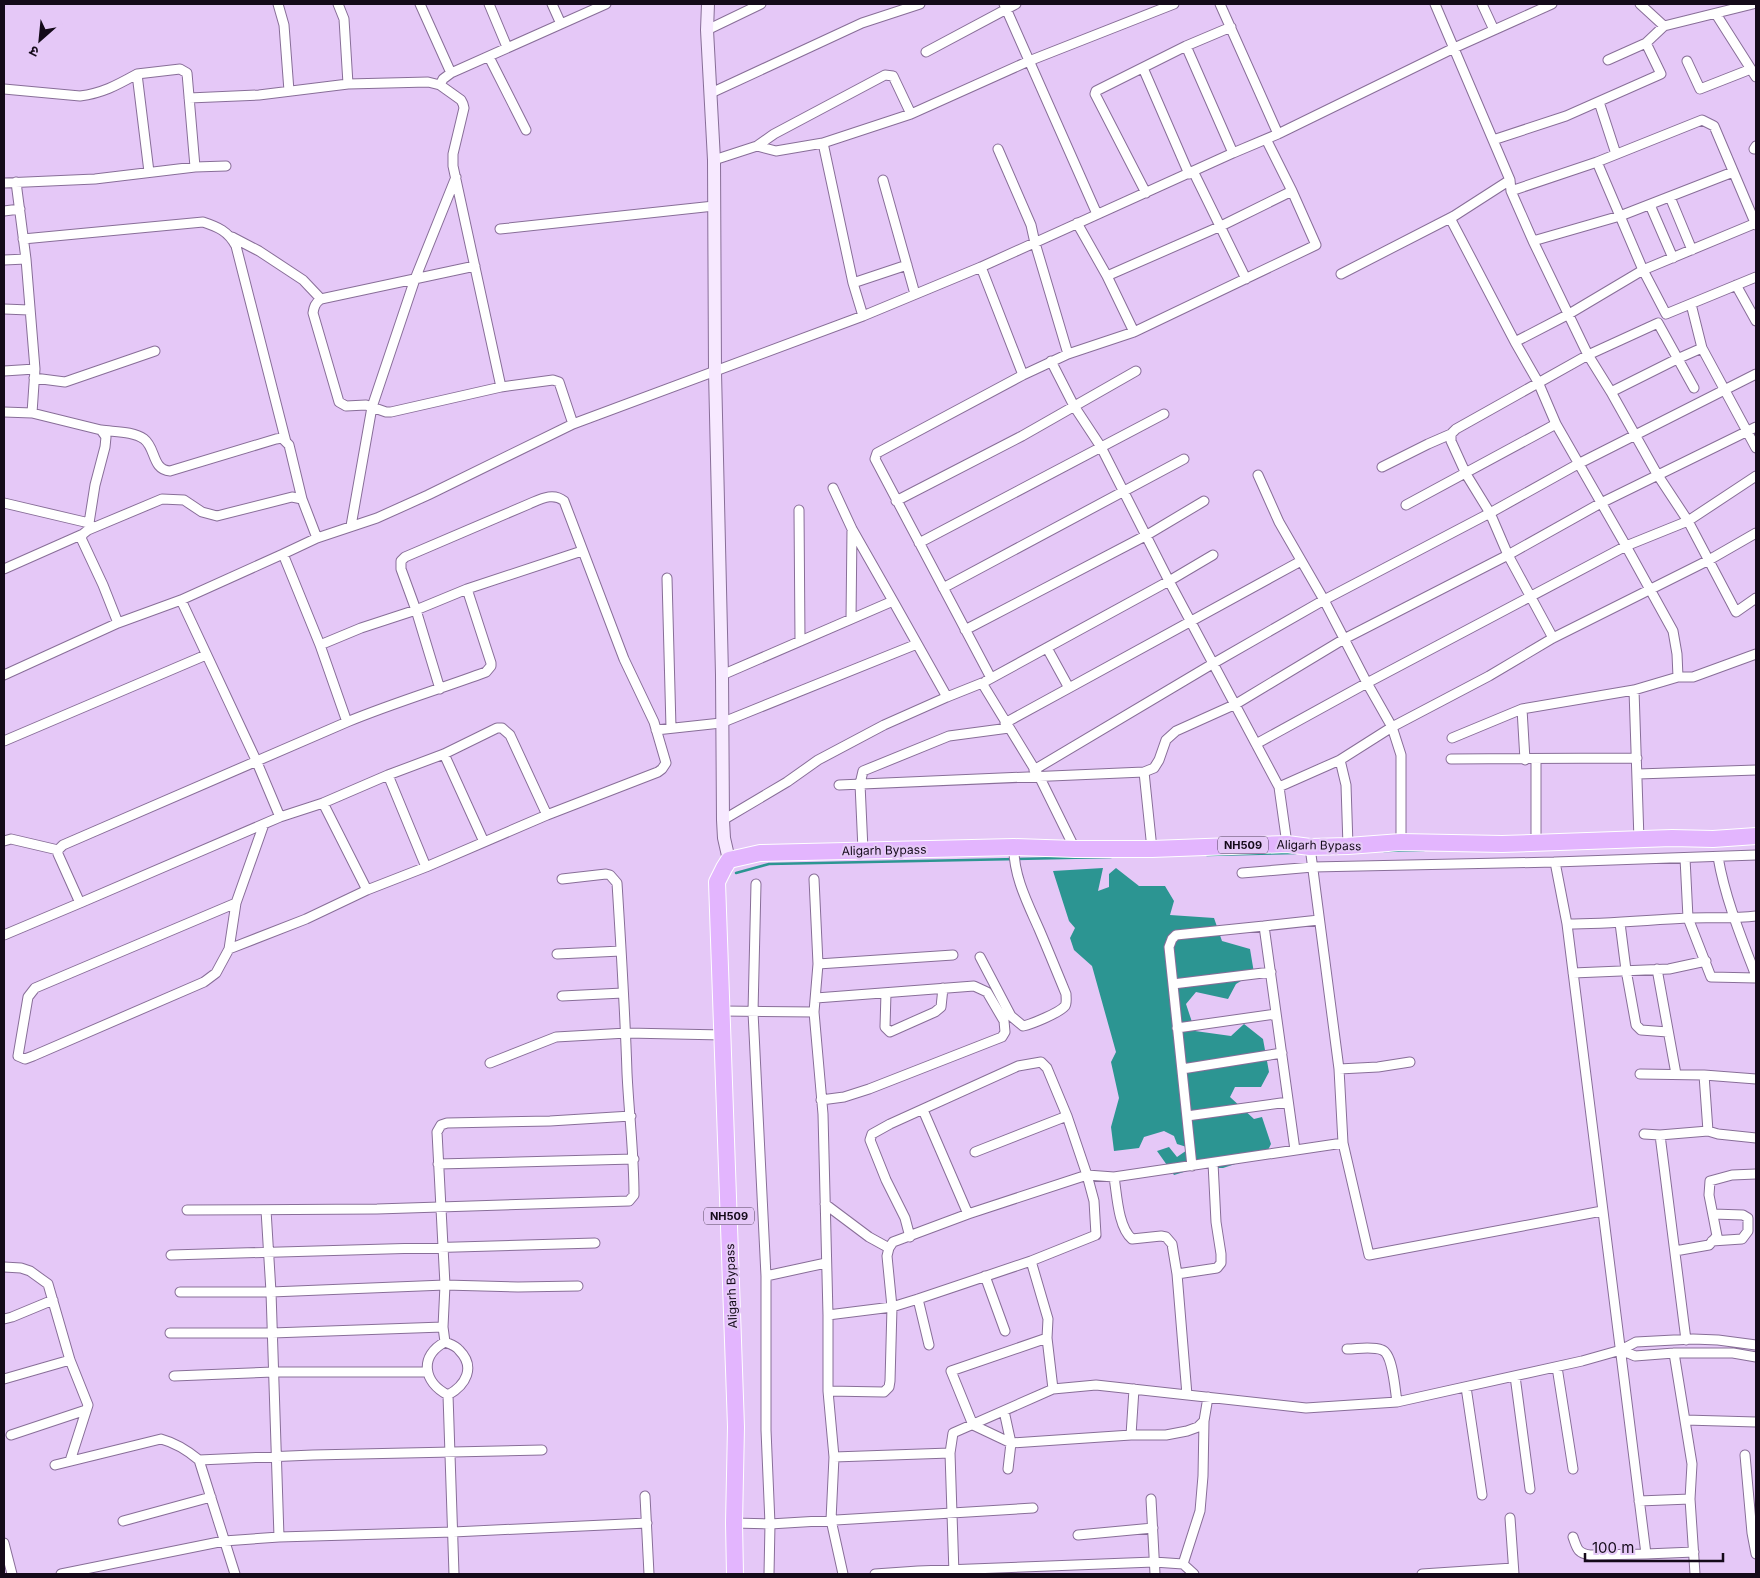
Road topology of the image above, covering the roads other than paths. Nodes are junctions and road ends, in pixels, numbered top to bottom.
1 (278, 4) edge
2 (338, 4) edge
3 (420, 4) edge
4 (490, 4) edge
5 (552, 4) edge
6 (606, 4) edge
7 (708, 4) edge
8 (761, 4) edge
9 (920, 4) edge
10 (1016, 4) edge
11 (1174, 4) edge
12 (1220, 4) edge
13 (1435, 4) edge
14 (1482, 4) edge
15 (1552, 4) edge
16 (1640, 4) edge
17 (1753, 4) edge
18 (1005, 6) edge
19 (1739, 6) edge
20 (1716, 14) junction
21 (561, 24) junction
22 (1231, 26) junction
23 (1664, 26) junction
24 (707, 30) junction
25 (1494, 30) junction
26 (1646, 43) junction
27 (1186, 46) junction
28 (508, 47) junction
29 (1454, 48) junction
30 (926, 52) dead end
31 (489, 57) junction
32 (1608, 60) dead end
33 (1029, 61) junction
34 (1687, 61) dead end
35 (1143, 68) junction
36 (1751, 69) junction
37 (451, 73) junction
38 (137, 74) junction
39 (1756, 77) edge
40 (348, 84) junction
41 (440, 84) junction
42 (4, 89) edge
43 (289, 91) junction
44 (710, 93) junction
45 (189, 98) junction
46 (1599, 102) junction
47 (911, 114) junction
48 (526, 130) dead end
49 (1278, 134) junction
50 (1266, 139) junction
51 (1493, 140) junction
52 (823, 143) junction
53 (757, 146) junction
54 (998, 149) dead end
55 (1233, 153) junction
56 (1616, 154) junction
57 (714, 160) junction
58 (1597, 162) junction
59 (226, 166) dead end
60 (194, 167) junction
61 (149, 172) junction
62 (1733, 172) junction
63 (1191, 173) junction
64 (456, 177) junction
65 (883, 180) dead end
66 (1510, 180) junction
67 (16, 182) junction
68 (4, 183) edge
69 (1292, 191) junction
70 (1511, 191) junction
71 (1146, 193) junction
72 (1670, 197) junction
73 (1650, 204) junction
74 (714, 206) junction
75 (20, 210) junction
76 (4, 211) edge
77 (1097, 214) junction
78 (1620, 216) junction
79 (1450, 218) junction
80 (1077, 223) junction
81 (1756, 224) edge
82 (1221, 226) junction
83 (500, 230) dead end
84 (231, 237) junction
85 (23, 239) junction
86 (1533, 241) junction
87 (1035, 243) junction
88 (1692, 250) junction
89 (1673, 258) junction
90 (26, 259) junction
91 (4, 260) edge
92 (907, 265) junction
93 (476, 266) junction
94 (981, 267) junction
95 (1643, 270) junction
96 (1341, 274) dead end
97 (1107, 276) junction
98 (1756, 277) edge
99 (415, 279) junction
100 (1246, 279) junction
101 (853, 283) junction
102 (1736, 285) junction
103 (915, 294) junction
104 (321, 299) junction
105 (1691, 304) junction
106 (4, 308) edge
107 (29, 310) junction
108 (1569, 314) junction
109 (1666, 314) junction
110 (863, 316) junction
111 (1756, 321) edge
112 (1658, 322) junction
113 (1134, 332) junction
114 (1515, 342) junction
115 (1702, 348) junction
116 (155, 351) dead end
117 (1068, 354) junction
118 (1588, 355) junction
119 (1677, 359) junction
120 (1051, 362) junction
121 (4, 370) edge
122 (715, 372) junction
123 (1136, 372) dead end
124 (35, 373) junction
125 (1756, 374) edge
126 (1023, 375) junction
127 (1538, 382) junction
128 (501, 387) junction
129 (1694, 388) dead end
130 (1726, 391) junction
131 (1611, 392) junction
132 (372, 406) junction
133 (1074, 406) junction
134 (4, 412) edge
135 (32, 413) junction
136 (1164, 414) dead end
137 (573, 424) junction
138 (1556, 424) junction
139 (1756, 427) edge
140 (101, 430) junction
141 (1747, 432) junction
142 (1451, 434) junction
143 (1635, 434) junction
144 (286, 442) junction
145 (1101, 448) junction
146 (1756, 448) edge
147 (1184, 459) dead end
148 (1578, 464) junction
149 (1382, 467) dead end
150 (1466, 474) junction
151 (1658, 474) junction
152 (1258, 475) dead end
153 (1756, 476) edge
154 (833, 488) dead end
155 (1124, 492) junction
156 (302, 499) junction
157 (896, 500) junction
158 (1204, 501) dead end
159 (4, 503) edge
160 (1601, 503) junction
161 (1406, 505) dead end
162 (799, 510) dead end
163 (1490, 512) junction
164 (1688, 521) junction
165 (91, 525) junction
166 (352, 526) junction
167 (852, 529) junction
168 (1756, 532) edge
169 (83, 534) junction
170 (1147, 535) junction
171 (317, 538) junction
172 (919, 543) junction
173 (1626, 546) junction
174 (582, 551) junction
175 (283, 554) junction
176 (1213, 555) dead end
177 (1508, 555) junction
178 (1709, 560) junction
179 (1301, 561) junction
180 (4, 570) edge
181 (667, 578) dead end
182 (1169, 581) junction
183 (943, 588) junction
184 (467, 589) junction
185 (1650, 589) junction
186 (1532, 596) junction
187 (1756, 598) edge
188 (181, 600) junction
189 (1324, 600) junction
190 (894, 601) junction
191 (416, 610) junction
192 (851, 619) junction
193 (1192, 621) junction
194 (118, 623) junction
195 (965, 630) junction
196 (1553, 638) junction
197 (1344, 639) junction
198 (800, 640) junction
199 (917, 644) junction
200 (320, 645) junction
201 (1047, 648) junction
202 (206, 654) junction
203 (1756, 654) edge
204 (1214, 663) junction
205 (722, 675) junction
206 (4, 676) edge
207 (1678, 677) junction
208 (991, 678) junction
209 (982, 683) junction
210 (1367, 683) junction
211 (1069, 688) junction
212 (440, 689) junction
213 (1634, 690) junction
214 (947, 697) junction
215 (1236, 704) junction
216 (1522, 709) junction
217 (347, 722) junction
218 (721, 723) junction
219 (1007, 725) junction
220 (1392, 727) junction
221 (671, 728) junction
222 (656, 730) junction
223 (1452, 738) dead end
224 (4, 741) edge
225 (1256, 744) junction
226 (444, 754) junction
227 (1637, 758) junction
228 (1451, 759) dead end
229 (1536, 759) junction
230 (256, 760) junction
231 (1340, 760) junction
232 (1525, 760) junction
233 (1756, 770) edge
234 (1144, 772) junction
235 (1037, 774) junction
236 (1638, 774) junction
237 (388, 775) junction
238 (860, 784) junction
239 (839, 785) dead end
240 (1279, 787) junction
241 (323, 803) junction
242 (546, 815) junction
243 (280, 817) junction
244 (723, 820) junction
245 (264, 824) junction
246 (1756, 836) edge
247 (1639, 840) junction
248 (4, 841) edge
249 (484, 842) junction
250 (1401, 842) junction
251 (1536, 842) junction
252 (1287, 844) junction
253 (1348, 846) junction
254 (1075, 849) junction
255 (1152, 849) junction
256 (58, 850) junction
257 (863, 850) junction
258 (1014, 850) junction
259 (1756, 855) edge
260 (1311, 856) junction
261 (1718, 857) junction
262 (1685, 858) junction
263 (729, 860) junction
264 (1556, 862) junction
265 (426, 867) junction
266 (1242, 873) dead end
267 (562, 879) dead end
268 (814, 879) dead end
269 (756, 884) dead end
270 (367, 890) junction
271 (80, 903) junction
272 (236, 903) junction
273 (1756, 916) edge
274 (1688, 918) junction
275 (1734, 918) junction
276 (1319, 920) junction
277 (1567, 924) junction
278 (1620, 924) junction
279 (1264, 926) junction
280 (4, 935) edge
281 (229, 949) junction
282 (621, 951) junction
283 (557, 954) dead end
284 (953, 955) dead end
285 (980, 957) dead end
286 (1706, 961) junction
287 (818, 964) junction
288 (1657, 969) junction
289 (1626, 970) junction
290 (1271, 972) junction
291 (1573, 973) junction
292 (1756, 977) edge
293 (1173, 984) junction
294 (943, 988) junction
295 (624, 993) junction
296 (886, 993) junction
297 (562, 996) dead end
298 (816, 998) junction
299 (727, 1011) junction
300 (753, 1012) junction
301 (814, 1012) junction
302 (1276, 1014) junction
303 (1177, 1028) junction
304 (1668, 1032) junction
305 (627, 1033) junction
306 (724, 1035) junction
307 (1282, 1053) junction
308 (490, 1062) dead end
309 (1410, 1062) dead end
310 (1182, 1069) junction
311 (1339, 1069) junction
312 (1640, 1074) dead end
313 (1676, 1074) junction
314 (1704, 1075) junction
315 (1756, 1080) edge
316 (821, 1100) junction
317 (1288, 1102) junction
318 (923, 1110) junction
319 (631, 1116) junction
320 (1067, 1116) junction
321 (1187, 1116) junction
322 (1708, 1131) junction
323 (1644, 1134) dead end
324 (1660, 1135) junction
325 (1756, 1138) edge
326 (1343, 1143) junction
327 (1294, 1150) junction
328 (975, 1152) dead end
329 (634, 1159) junction
330 (1213, 1162) junction
331 (438, 1164) junction
332 (1192, 1166) junction
333 (1756, 1174) edge
334 (1087, 1175) junction
335 (1114, 1177) junction
336 (825, 1204) junction
337 (441, 1206) junction
338 (187, 1210) dead end
339 (266, 1210) junction
340 (1602, 1211) junction
341 (968, 1214) junction
342 (1713, 1214) junction
343 (910, 1237) junction
344 (1712, 1241) junction
345 (595, 1243) dead end
346 (442, 1248) junction
347 (889, 1248) junction
348 (1675, 1251) junction
349 (269, 1253) junction
350 (171, 1255) dead end
351 (1030, 1261) junction
352 (826, 1263) junction
353 (4, 1267) edge
354 (1177, 1274) junction
355 (766, 1276) junction
356 (985, 1276) junction
357 (445, 1285) junction
358 (578, 1286) dead end
359 (180, 1292) dead end
360 (271, 1292) junction
361 (53, 1300) junction
362 (918, 1300) junction
363 (892, 1307) junction
364 (828, 1315) junction
365 (4, 1319) edge
366 (443, 1327) junction
367 (1005, 1331) dead end
368 (272, 1332) junction
369 (170, 1333) dead end
370 (1047, 1338) junction
371 (1686, 1340) junction
372 (445, 1342) junction
373 (929, 1345) dead end
374 (1756, 1345) edge
375 (1347, 1348) dead end
376 (1621, 1350) junction
377 (1674, 1353) junction
378 (1756, 1357) edge
379 (70, 1360) junction
380 (1557, 1368) junction
381 (273, 1372) junction
382 (427, 1372) junction
383 (174, 1376) dead end
384 (1515, 1376) junction
385 (4, 1379) edge
386 (1466, 1387) junction
387 (1053, 1389) junction
388 (1134, 1389) junction
389 (828, 1391) junction
390 (448, 1394) junction
391 (1188, 1394) junction
392 (1208, 1398) junction
393 (1397, 1402) junction
394 (86, 1410) junction
395 (1004, 1411) junction
396 (1685, 1420) junction
397 (1204, 1421) junction
398 (1756, 1422) edge
399 (973, 1425) junction
400 (11, 1435) dead end
401 (1131, 1435) junction
402 (1011, 1443) junction
403 (542, 1450) dead end
404 (450, 1453) junction
405 (950, 1453) junction
406 (1745, 1456) dead end
407 (277, 1457) junction
408 (834, 1457) junction
409 (200, 1460) junction
410 (70, 1461) junction
411 (55, 1465) dead end
412 (1008, 1469) dead end
413 (1573, 1469) dead end
414 (1530, 1489) dead end
415 (1482, 1495) dead end
416 (645, 1496) dead end
417 (211, 1497) junction
418 (1151, 1499) dead end
419 (1690, 1499) junction
420 (1639, 1501) junction
421 (1032, 1508) dead end
422 (952, 1513) junction
423 (1510, 1518) dead end
424 (831, 1520) junction
425 (123, 1521) dead end
426 (739, 1523) junction
427 (767, 1523) junction
428 (647, 1524) junction
429 (1153, 1528) junction
430 (454, 1532) junction
431 (1754, 1533) edge
432 (1078, 1535) dead end
433 (1573, 1536) dead end
434 (280, 1537) junction
435 (224, 1541) junction
436 (4, 1543) edge
437 (1694, 1552) junction
438 (1646, 1554) junction
439 (1756, 1554) edge
440 (1154, 1562) junction
441 (1183, 1564) junction
442 (1514, 1571) edge
443 (954, 1572) edge
444 (12, 1574) edge
445 (61, 1574) edge
446 (235, 1574) edge
447 (454, 1574) edge
448 (649, 1574) edge
449 (735, 1574) edge
450 (770, 1574) edge
451 (843, 1574) edge
452 (875, 1574) edge
453 (1155, 1574) edge
454 (1194, 1574) edge
455 (1422, 1574) edge
456 (1696, 1574) edge

1 - 43 street
2 - 40 street
3 - 37 street
4 - 28 street
5 - 21 street
6 - 21 street
7 - 24 street
8 - 24 street
9 - 44 street
10 - 18 street
11 - 33 street
12 - 22 street
13 - 29 street
14 - 25 street
15 - 25 street
16 - 23 street
17 - 19 street
18 - 30 street
18 - 33 street
19 - 20 street
20 - 23 street
20 - 36 street
21 - 28 street
22 - 27 street
22 - 49 street
23 - 26 street
24 - 44 street
25 - 29 street
26 - 32 street
26 - 46 street
27 - 35 street
27 - 55 street
28 - 31 street
29 - 49 street
29 - 51 street
31 - 37 street
31 - 48 street
33 - 47 street
33 - 77 street
34 - 36 street
35 - 63 street
35 - 71 street
36 - 39 street
37 - 41 street
38 - 42 street
38 - 45 street
38 - 61 street
40 - 41 street
40 - 43 street
41 - 64 street
43 - 45 street
44 - 57 street
45 - 60 street
46 - 51 street
46 - 56 street
47 - 52 street
47 - 53 street
49 - 50 street
50 - 55 street
50 - 69 street
51 - 66 street
52 - 53 street
52 - 101 street
53 - 57 street
54 - 87 street
55 - 63 street
56 - 58 street
56 - 62 street
57 - 74 street
58 - 70 street
58 - 78 street
59 - 60 street
60 - 61 street
61 - 67 street
62 - 72 street
62 - 81 street
63 - 71 street
63 - 82 street
64 - 93 street
64 - 99 street
65 - 92 street
66 - 70 street
66 - 79 street
67 - 68 street
67 - 75 street
69 - 82 street
69 - 100 street
70 - 86 street
71 - 77 street
72 - 73 street
72 - 88 street
73 - 78 street
73 - 89 street
74 - 83 street
74 - 122 street
75 - 76 street
75 - 85 street
77 - 80 street
78 - 86 street
78 - 95 street
79 - 96 street
79 - 114 street
80 - 87 street
80 - 97 street
81 - 88 street
82 - 97 street
82 - 100 street
84 - 85 street
84 - 104 street
84 - 144 street
85 - 90 street
86 - 108 street
87 - 94 street
87 - 117 street
88 - 89 street
89 - 95 street
90 - 91 street
90 - 107 street
92 - 101 street
92 - 103 street
93 - 99 street
93 - 128 street
94 - 103 street
94 - 126 street
95 - 108 street
95 - 109 street
97 - 113 street
98 - 102 street
99 - 104 street
99 - 132 street
100 - 113 street
101 - 110 street
102 - 105 street
102 - 111 street
103 - 110 street
104 - 132 street
105 - 109 street
105 - 115 street
106 - 107 street
107 - 124 street
108 - 114 street
108 - 118 street
109 - 112 street
110 - 122 street
112 - 118 street
112 - 119 street
113 - 117 street
114 - 127 street
115 - 119 street
115 - 130 street
116 - 124 street
117 - 120 street
118 - 127 street
118 - 131 street
119 - 129 street
119 - 131 street
120 - 126 street
120 - 133 street
121 - 124 street
122 - 137 street
122 - 205 street
123 - 133 street
124 - 135 street
125 - 130 street
126 - 157 street
127 - 138 street
127 - 142 street
128 - 132 street
128 - 137 street
130 - 141 street
130 - 143 street
131 - 143 street
132 - 166 street
133 - 145 street
133 - 157 street
134 - 135 street
135 - 140 street
136 - 145 street
137 - 166 street
138 - 148 street
138 - 150 street
139 - 141 street
140 - 144 street
140 - 165 street
141 - 146 street
141 - 151 street
142 - 149 street
142 - 150 street
143 - 148 street
143 - 151 street
144 - 156 street
145 - 155 street
145 - 172 street
147 - 155 street
148 - 160 street
148 - 163 street
150 - 161 street
150 - 163 street
151 - 160 street
151 - 164 street
152 - 179 street
153 - 164 street
154 - 167 street
155 - 170 street
155 - 183 street
156 - 165 street
156 - 171 street
157 - 172 street
158 - 170 street
159 - 165 street
160 - 173 street
160 - 177 street
162 - 198 street
163 - 177 street
163 - 189 street
164 - 173 street
164 - 178 street
165 - 169 street
166 - 171 street
167 - 190 street
167 - 192 street
168 - 178 street
169 - 180 street
169 - 194 street
170 - 182 street
170 - 195 street
171 - 175 street
172 - 183 street
173 - 185 street
173 - 186 street
174 - 184 street
174 - 191 street
174 - 222 street
175 - 188 street
175 - 200 street
176 - 182 street
177 - 186 street
177 - 197 street
178 - 185 street
178 - 187 street
179 - 189 street
179 - 193 street
181 - 221 street
182 - 193 street
182 - 201 street
183 - 195 street
184 - 191 street
184 - 212 street
185 - 196 street
185 - 207 street
186 - 196 street
186 - 210 street
188 - 194 street
188 - 202 street
189 - 197 street
189 - 204 street
190 - 192 street
190 - 199 street
191 - 200 street
191 - 212 street
192 - 198 street
193 - 204 street
193 - 211 street
194 - 206 street
195 - 208 street
196 - 220 street
197 - 210 street
197 - 215 street
198 - 205 street
199 - 214 street
199 - 218 street
200 - 217 street
201 - 208 street
201 - 211 street
202 - 224 street
202 - 230 street
203 - 207 street
204 - 215 street
204 - 235 street
205 - 218 street
207 - 213 street
208 - 209 street
209 - 214 street
209 - 219 street
210 - 220 street
210 - 225 street
211 - 219 street
212 - 217 street
213 - 216 street
213 - 227 street
214 - 244 street
215 - 225 street
215 - 234 street
216 - 223 street
216 - 232 street
217 - 230 street
218 - 221 street
218 - 244 street
219 - 235 street
219 - 238 street
220 - 231 street
220 - 250 street
221 - 222 street
222 - 242 street
225 - 240 street
226 - 237 street
226 - 242 street
226 - 249 street
227 - 229 street
227 - 236 street
228 - 232 street
229 - 232 street
229 - 251 street
230 - 243 street
230 - 256 street
231 - 240 street
231 - 253 street
233 - 236 street
234 - 235 street
234 - 255 street
235 - 238 street
235 - 254 street
236 - 247 street
237 - 241 street
237 - 265 street
238 - 239 street
238 - 257 street
240 - 252 street
241 - 243 street
241 - 270 street
242 - 249 street
243 - 245 street
244 - 263 street
245 - 271 street
245 - 272 street
246 - 247 highway, Aligarh Bypass / NH509
247 - 251 highway, Aligarh Bypass / NH509
248 - 256 street
249 - 265 street
250 - 251 highway, Aligarh Bypass / NH509
250 - 253 highway, Aligarh Bypass / NH509
252 - 255 highway, Aligarh Bypass / NH509
252 - 260 highway, Aligarh Bypass / NH509
253 - 260 highway, Aligarh Bypass / NH509
254 - 255 highway, Aligarh Bypass / NH509
254 - 258 highway, Aligarh Bypass / NH509
256 - 271 street
257 - 258 highway, Aligarh Bypass / NH509
257 - 263 highway, Aligarh Bypass / NH509
258 - 285 street
259 - 261 street
260 - 264 street
260 - 266 street
260 - 276 street
261 - 262 street
261 - 275 street
262 - 264 street
262 - 274 street
263 - 299 highway, Aligarh Bypass / NH509
264 - 277 street
265 - 270 street
267 - 282 street
268 - 287 street
269 - 300 street
270 - 281 street
271 - 280 street
272 - 281 street
272 - 281 street
273 - 275 street
274 - 275 street
274 - 278 street
274 - 286 street
275 - 292 street
276 - 279 street
276 - 311 street
277 - 278 street
277 - 291 street
278 - 289 street
279 - 290 street
279 - 293 street
282 - 283 street
282 - 295 street
284 - 287 street
286 - 288 street
286 - 292 street
287 - 298 street
288 - 289 street
288 - 304 street
289 - 291 street
289 - 304 street
290 - 293 street
290 - 302 street
291 - 340 street
293 - 303 street
294 - 296 street
294 - 296 street
294 - 316 street
295 - 297 street
295 - 305 street
296 - 298 street
298 - 301 street
299 - 300 street
299 - 306 highway, Aligarh Bypass / NH509
300 - 301 street
300 - 355 street
301 - 316 street
302 - 303 street
302 - 307 street
303 - 310 street
304 - 313 street
305 - 306 street
305 - 308 street
305 - 319 street
306 - 426 highway, Aligarh Bypass / NH509
307 - 310 street
307 - 317 street
309 - 311 street
310 - 321 street
311 - 326 street
312 - 313 street
313 - 314 street
314 - 315 street
314 - 322 street
316 - 336 street
317 - 321 street
317 - 327 street
318 - 320 street
318 - 341 street
318 - 343 street
319 - 329 street
319 - 331 street
320 - 328 street
320 - 334 street
321 - 332 street
322 - 324 street
322 - 325 street
323 - 324 street
324 - 348 street
326 - 327 street
326 - 340 street
327 - 330 street
329 - 331 street
329 - 337 street
330 - 332 street
330 - 354 street
331 - 337 street
332 - 335 street
333 - 342 street
334 - 335 street
334 - 341 street
334 - 351 street
335 - 354 street
336 - 347 street
336 - 352 street
337 - 339 street
337 - 346 street
338 - 339 street
339 - 349 street
340 - 376 street
341 - 343 street
342 - 344 street
342 - 344 street
343 - 347 street
344 - 348 street
345 - 346 street
346 - 349 street
346 - 357 street
347 - 363 street
348 - 371 street
349 - 350 street
349 - 360 street
351 - 356 street
351 - 370 street
352 - 355 street
352 - 364 street
353 - 361 street
354 - 391 street
355 - 427 street
356 - 362 street
356 - 367 street
357 - 358 street
357 - 360 street
357 - 366 street
359 - 360 street
360 - 368 street
361 - 365 street
361 - 379 street
362 - 363 street
362 - 373 street
363 - 364 street
363 - 389 street
364 - 389 street
366 - 368 street
366 - 372 street
368 - 369 street
368 - 381 street
370 - 387 street
370 - 399 street
371 - 374 street
371 - 376 street
372 - 382 street
372 - 390 street
375 - 393 street
376 - 377 street
376 - 380 street
376 - 420 street
377 - 378 street
377 - 396 street
379 - 385 street
379 - 394 street
380 - 384 street
380 - 413 street
381 - 382 street
381 - 383 street
381 - 407 street
382 - 390 street
384 - 386 street
384 - 414 street
386 - 393 street
386 - 415 street
387 - 388 street
387 - 395 street
388 - 391 street
388 - 401 street
389 - 408 street
390 - 404 street
391 - 392 street
392 - 393 street
392 - 397 street
394 - 400 street
394 - 410 street
395 - 399 street
395 - 402 street
396 - 398 street
396 - 419 street
397 - 401 street
397 - 441 street
399 - 402 street
399 - 405 street
401 - 402 street
402 - 412 street
403 - 404 street
404 - 407 street
404 - 430 street
405 - 408 street
405 - 422 street
406 - 431 street
407 - 409 street
407 - 434 street
408 - 424 street
409 - 410 street
409 - 417 street
410 - 411 street
416 - 428 street
417 - 425 street
417 - 435 street
418 - 429 street
419 - 420 street
419 - 437 street
420 - 438 street
421 - 422 street
422 - 424 street
422 - 443 street
423 - 442 street
424 - 427 street
424 - 451 street
426 - 427 street
426 - 449 highway, Aligarh Bypass / NH509
427 - 450 street
428 - 430 street
428 - 448 street
429 - 432 street
429 - 440 street
430 - 434 street
430 - 447 street
431 - 439 street
433 - 438 street
434 - 435 street
435 - 445 street
435 - 446 street
436 - 444 street
437 - 438 street
437 - 456 street
440 - 441 street
440 - 443 street
440 - 453 street
441 - 454 street
442 - 455 street
443 - 452 street

